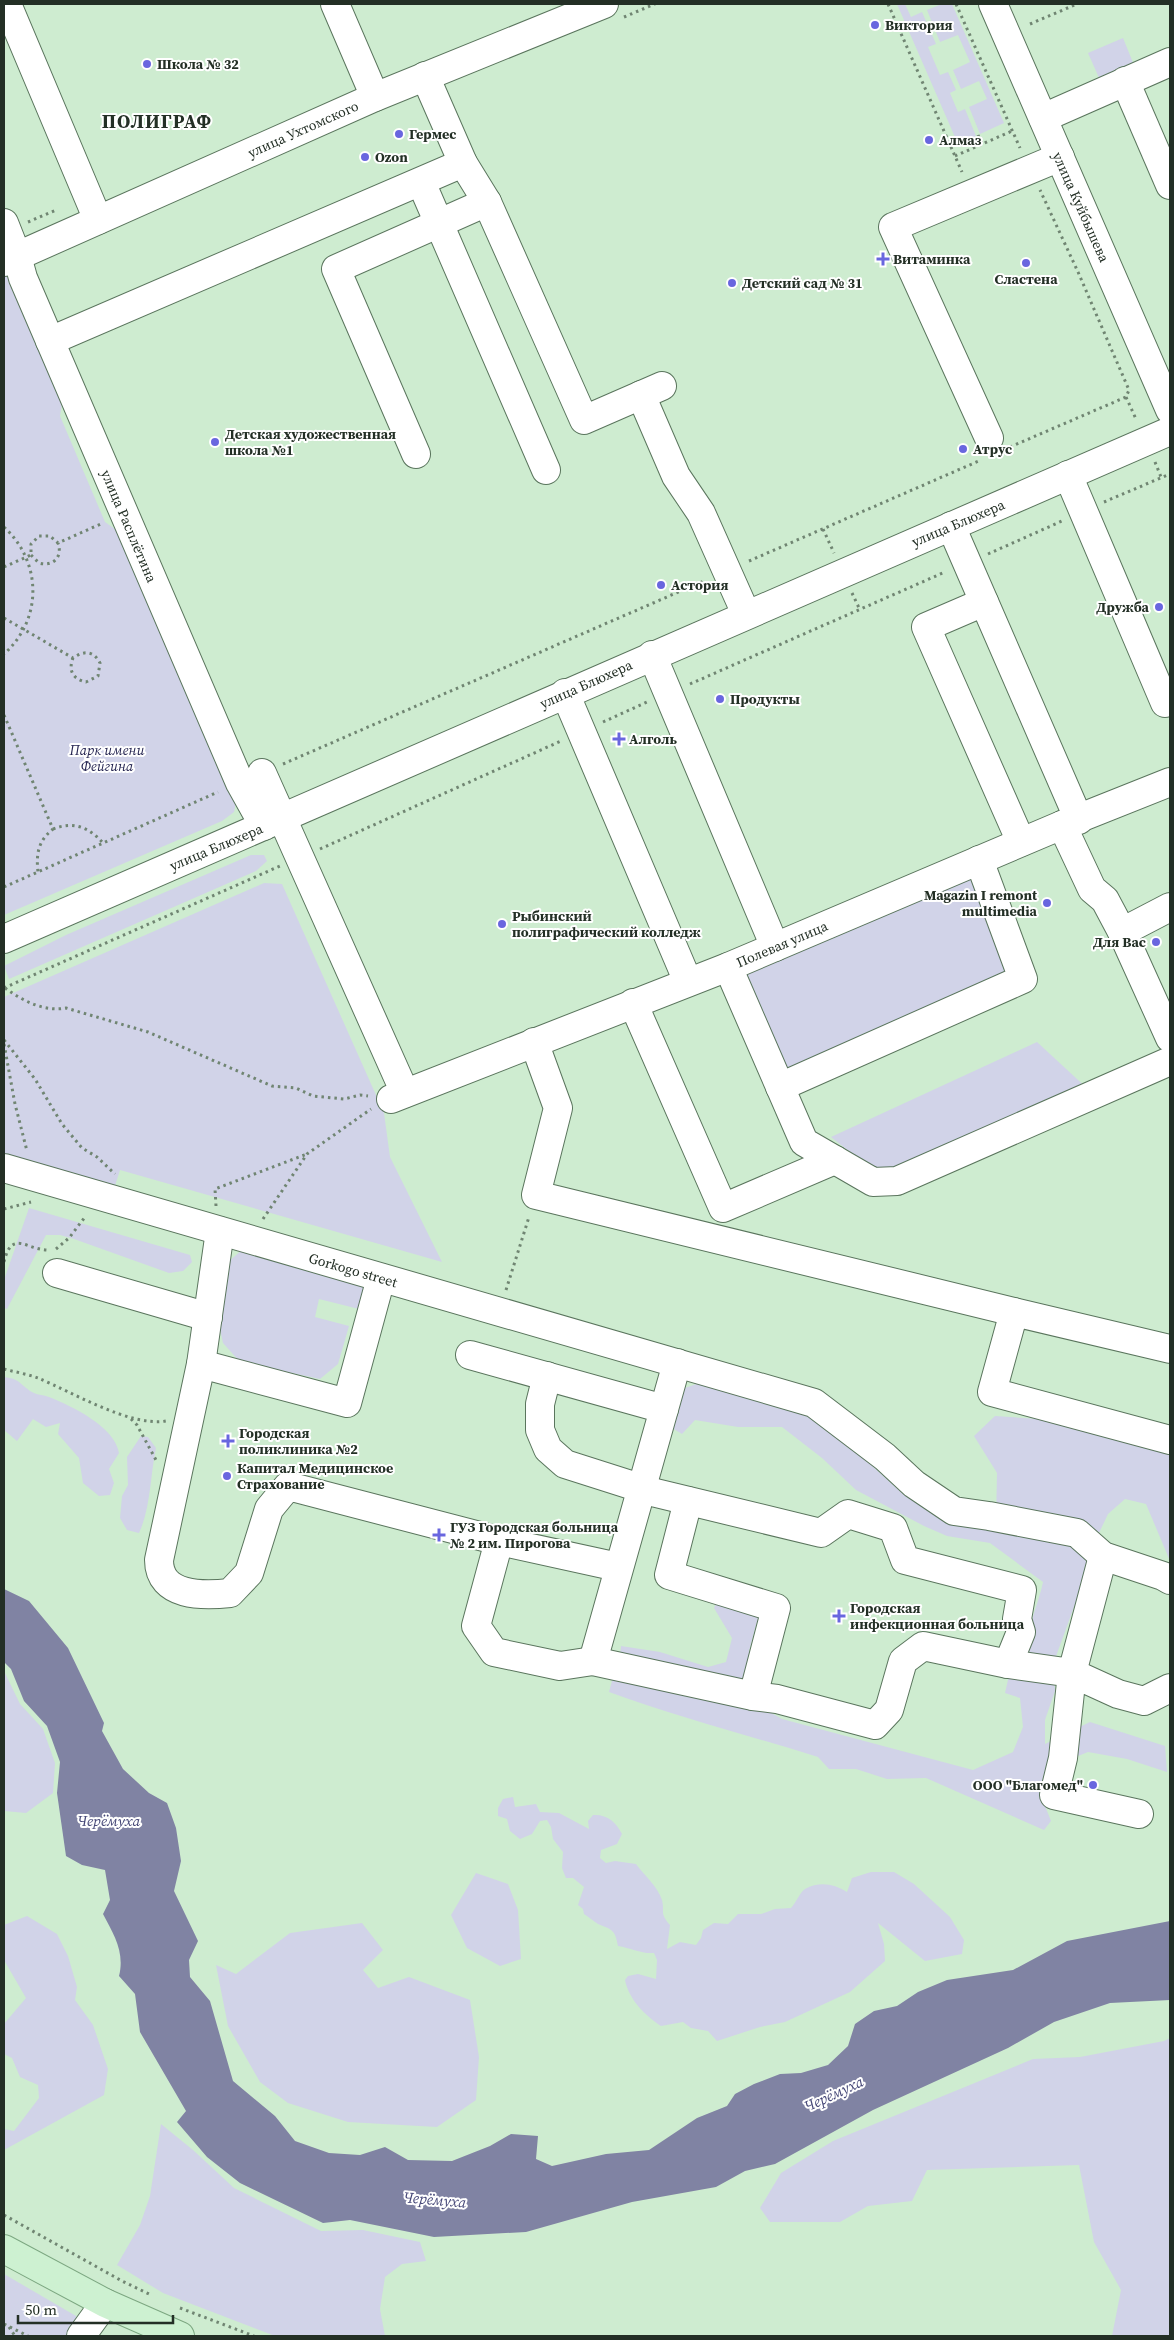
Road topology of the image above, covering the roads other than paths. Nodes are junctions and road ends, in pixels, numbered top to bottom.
1 (7, 4) edge
2 (335, 4) edge
3 (604, 4) edge
4 (992, 4) edge
5 (1170, 62) edge
6 (426, 76) junction
7 (1125, 81) junction
8 (375, 97) junction
9 (1043, 118) junction
10 (1060, 157) junction
11 (463, 163) junction
12 (1169, 179) edge
13 (421, 182) junction
14 (487, 202) junction
15 (98, 220) junction
16 (4, 222) edge
17 (439, 224) junction
18 (11, 259) edge
19 (50, 341) junction
20 (1170, 410) edge
21 (1170, 431) edge
22 (992, 449) road end
23 (416, 454) dead end
24 (546, 470) dead end
25 (1068, 475) junction
26 (951, 526) junction
27 (984, 602) junction
28 (746, 614) junction
29 (652, 655) junction
30 (565, 693) junction
31 (1170, 701) edge
32 (1170, 782) edge
33 (273, 822) junction
34 (1070, 823) junction
35 (1021, 842) junction
36 (979, 860) junction
37 (1170, 907) edge
38 (1122, 932) junction
39 (4, 939) edge
40 (775, 947) junction
41 (728, 967) junction
42 (688, 982) junction
43 (633, 1003) junction
44 (1170, 1038) edge
45 (534, 1042) junction
46 (1170, 1061) edge
47 (780, 1087) junction
48 (398, 1096) joint
49 (835, 1160) junction
50 (4, 1168) edge
51 (220, 1231) junction
52 (57, 1273) dead end
53 (381, 1278) junction
54 (1014, 1312) junction
55 (208, 1317) junction
56 (1170, 1349) edge
57 (470, 1355) dead end
58 (201, 1364) junction
59 (690, 1367) junction
60 (547, 1376) junction
61 (664, 1409) junction
62 (1170, 1440) edge
63 (641, 1489) junction
64 (688, 1501) junction
65 (499, 1541) junction
66 (1103, 1556) junction
67 (618, 1567) junction
68 (1170, 1580) edge
69 (593, 1661) junction
70 (1008, 1664) junction
71 (1072, 1673) junction
72 (1170, 1688) edge
73 (753, 1696) junction
74 (1139, 1814) dead end
75 (4, 2248) edge
76 (105, 2303) junction
77 (82, 2336) edge
78 (180, 2336) edge

1 - 15 street
2 - 8 street
3 - 6 street, улица Ухтомского
4 - 9 street, улица Куйбышева
5 - 7 street
6 - 8 street, улица Ухтомского
6 - 11 street
7 - 9 street
7 - 12 street
8 - 15 street, улица Ухтомского
9 - 10 street, улица Куйбышева
10 - 20 street, улица Куйбышева
10 - 22 street
11 - 13 street
11 - 14 street
13 - 17 street
13 - 19 street
14 - 17 street
14 - 28 street
15 - 18 street, улица Ухтомского
16 - 18 street, улица Расплётина
17 - 23 street
17 - 24 street
18 - 19 street, улица Расплётина
19 - 33 street, улица Расплётина
21 - 25 street, улица Блюхера
25 - 26 street, улица Блюхера
25 - 31 street
26 - 27 street
26 - 28 street, улица Блюхера
27 - 34 street
27 - 35 street
28 - 29 street, улица Блюхера
29 - 30 street, улица Блюхера
29 - 40 street
30 - 33 street, улица Блюхера
30 - 42 street
32 - 34 street, Полевая улица
33 - 39 street, улица Блюхера
33 - 48 street, улица Расплётина
34 - 35 street, Полевая улица
34 - 38 street
35 - 36 street, Полевая улица
36 - 40 street, Полевая улица
36 - 47 street
37 - 38 street
38 - 44 street
40 - 41 street, Полевая улица
41 - 42 street, Полевая улица
41 - 47 street
42 - 43 street, Полевая улица
43 - 45 street, Полевая улица
43 - 49 street
45 - 48 street, Полевая улица
45 - 54 street
46 - 49 street
47 - 49 street
50 - 51 street, Gorkogo street
51 - 53 street, Gorkogo street
51 - 55 street
52 - 55 street
53 - 58 street
53 - 59 street, Gorkogo street
54 - 56 street
54 - 62 street
55 - 58 street
57 - 60 street
58 - 65 street
59 - 61 street
59 - 66 street, Gorkogo street
60 - 61 street
60 - 63 street
61 - 63 street
63 - 64 street
63 - 67 street
64 - 70 street
64 - 73 street
65 - 67 street
65 - 69 street
66 - 68 street
66 - 71 street
67 - 69 street
69 - 73 street
70 - 71 street
70 - 73 street
71 - 72 street
71 - 74 street
75 - 76 main road
76 - 77 street
76 - 78 main road

